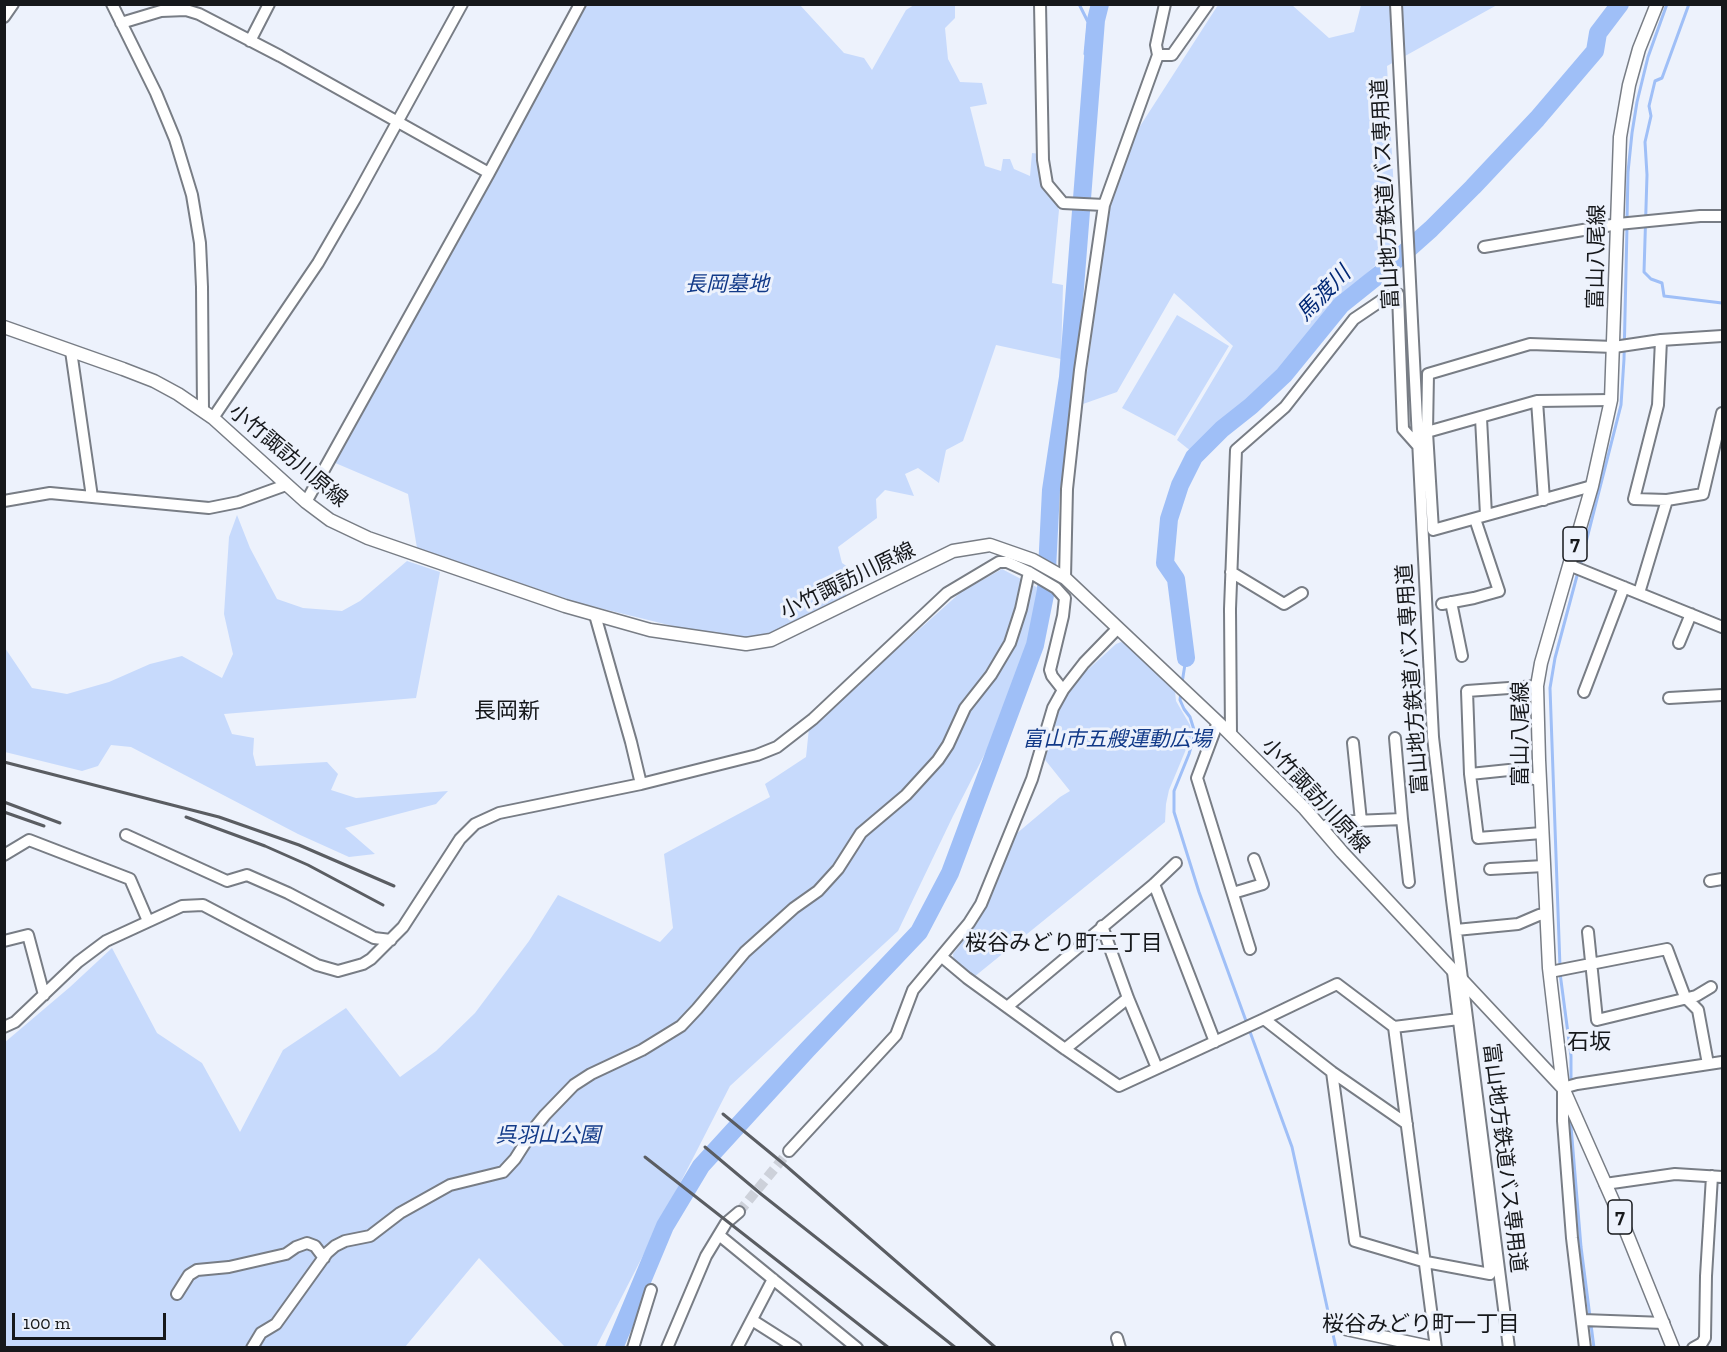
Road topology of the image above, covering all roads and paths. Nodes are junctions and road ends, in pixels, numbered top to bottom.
1 (13, 4) edge
2 (112, 4) edge
3 (269, 4) edge
4 (462, 4) edge
5 (580, 4) edge
6 (1040, 4) edge
7 (1165, 4) edge
8 (1208, 4) edge
9 (1396, 4) edge
10 (1657, 4) edge
11 (170, 8) edge
12 (4, 17) edge
13 (122, 23) junction
14 (250, 41) junction
15 (1158, 55) junction
16 (398, 122) junction
17 (489, 173) junction
18 (1104, 205) junction
19 (1722, 216) edge
20 (1618, 224) junction
21 (1484, 247) dead end
22 (4, 327) edge
23 (1722, 336) edge
24 (1661, 340) junction
25 (1614, 347) junction
26 (71, 351) junction
27 (1611, 400) junction
28 (1537, 401) junction
29 (203, 410) junction
30 (1722, 413) edge
31 (213, 418) junction
32 (1481, 418) junction
33 (1427, 432) junction
34 (1419, 447) junction
35 (286, 485) junction
36 (1592, 486) junction
37 (92, 497) junction
38 (1544, 500) junction
39 (1667, 500) junction
40 (4, 501) edge
41 (306, 502) junction
42 (1486, 515) junction
43 (1475, 519) junction
44 (1569, 565) junction
45 (1031, 566) junction
46 (1231, 572) junction
47 (1062, 576) junction
48 (1624, 587) junction
49 (1302, 593) dead end
50 (1639, 593) junction
51 (1691, 614) junction
52 (595, 615) junction
53 (1722, 627) edge
54 (1118, 629) junction
55 (1679, 643) dead end
56 (1462, 656) dead end
57 (1537, 686) junction
58 (1063, 690) junction
59 (1584, 692) dead end
60 (1722, 695) edge
61 (1669, 698) dead end
62 (1218, 722) junction
63 (1231, 735) junction
64 (1395, 738) dead end
65 (1353, 743) dead end
66 (1470, 774) junction
67 (1540, 781) junction
68 (641, 784) junction
69 (1402, 819) junction
70 (1361, 821) junction
71 (1322, 829) junction
72 (1542, 833) junction
73 (126, 835) dead end
74 (5, 853) edge
75 (1254, 858) dead end
76 (1176, 863) dead end
77 (1544, 866) junction
78 (1490, 869) dead end
79 (1722, 879) edge
80 (1710, 881) dead end
81 (1409, 882) dead end
82 (1154, 884) junction
83 (1233, 893) junction
84 (1546, 914) junction
85 (148, 921) junction
86 (1102, 926) junction
87 (1456, 930) junction
88 (1588, 932) dead end
89 (391, 940) junction
90 (4, 941) edge
91 (1251, 949) dead end
92 (942, 957) junction
93 (1591, 964) junction
94 (1550, 972) junction
95 (1457, 976) junction
96 (1711, 987) dead end
97 (44, 995) junction
98 (1685, 997) junction
99 (1128, 998) junction
100 (1007, 1007) junction
101 (1264, 1019) junction
102 (1459, 1019) junction
103 (1394, 1027) junction
104 (4, 1028) edge
105 (1215, 1042) junction
106 (1065, 1050) junction
107 (1722, 1062) edge
108 (1708, 1064) junction
109 (1157, 1068) junction
110 (1332, 1072) junction
111 (1563, 1088) junction
112 (1407, 1124) junction
113 (789, 1151) tunnel mouth
114 (1717, 1177) edge
115 (1605, 1184) junction
116 (739, 1212) tunnel mouth
117 (719, 1235) junction
118 (324, 1258) junction
119 (1426, 1262) junction
120 (773, 1279) junction
121 (651, 1290) dead end
122 (177, 1294) dead end
123 (752, 1320) junction
124 (1582, 1320) junction
125 (1664, 1323) junction
126 (1346, 1329) dead end
127 (846, 1343) edge
128 (252, 1347) edge
129 (633, 1347) edge
130 (667, 1347) edge
131 (737, 1347) edge
132 (796, 1347) edge
133 (857, 1347) edge
134 (1436, 1347) edge
135 (1509, 1347) edge
136 (1586, 1347) edge
137 (1673, 1347) edge
138 (1693, 1347) edge

1 - 12 street
2 - 13 street
3 - 14 street
4 - 16 street
5 - 17 street
6 - 18 street
7 - 15 street
8 - 15 street
9 - 34 street, 富山地方鉄道バス専用道
10 - 20 main road, 富山八尾線 / 7
11 - 13 street
11 - 14 street
13 - 29 street
14 - 16 street
15 - 18 street
16 - 17 street
16 - 31 street
17 - 41 street
18 - 47 street
19 - 20 street
20 - 21 street
20 - 25 main road, 富山八尾線 / 7
22 - 26 main road, 小竹諏訪川原線
23 - 24 street
24 - 25 street
24 - 39 street
25 - 27 main road, 富山八尾線 / 7
25 - 33 street
26 - 29 main road, 小竹諏訪川原線
26 - 37 street
27 - 28 street
27 - 36 main road, 富山八尾線 / 7
28 - 32 street
28 - 38 street
29 - 31 main road, 小竹諏訪川原線
30 - 39 street
31 - 35 main road, 小竹諏訪川原線
32 - 33 street
32 - 42 street
33 - 43 street
34 - 46 street
34 - 87 street, 富山地方鉄道バス専用道
35 - 37 street
35 - 41 main road, 小竹諏訪川原線
36 - 38 street
36 - 44 main road, 富山八尾線 / 7
37 - 40 street
38 - 42 street
39 - 50 street
41 - 52 main road, 小竹諏訪川原線
42 - 43 street
43 - 56 street
44 - 48 street
44 - 57 main road, 富山八尾線 / 7
45 - 47 main road, 小竹諏訪川原線
45 - 52 main road, 小竹諏訪川原線
45 - 58 street
45 - 68 street
45 - 118 street
46 - 49 street
46 - 63 street
47 - 54 main road, 小竹諏訪川原線
48 - 50 street
48 - 59 street
50 - 51 street
51 - 53 street
51 - 55 street
52 - 68 street
54 - 58 street
54 - 62 main road, 小竹諏訪川原線
57 - 66 street
57 - 67 main road, 富山八尾線 / 7
58 - 92 street
60 - 61 street
62 - 63 main road, 小竹諏訪川原線
62 - 83 street
63 - 71 main road, 小竹諏訪川原線
64 - 69 street
65 - 70 street
66 - 67 street
66 - 72 street
67 - 72 main road, 富山八尾線 / 7
68 - 89 street
69 - 70 street
69 - 81 street
70 - 71 street
71 - 95 main road, 小竹諏訪川原線
72 - 77 main road, 富山八尾線 / 7
73 - 89 street
74 - 85 street
75 - 83 street
76 - 82 street
77 - 78 street
77 - 84 main road, 富山八尾線 / 7
79 - 80 street
82 - 86 street
82 - 105 street
83 - 91 street
84 - 87 street
84 - 94 main road, 富山八尾線 / 7
85 - 89 street
85 - 97 street
86 - 99 street
86 - 100 street
87 - 95 street, 富山地方鉄道バス専用道
88 - 93 street
90 - 97 street
92 - 100 street
92 - 113 street
93 - 94 street
93 - 98 street
93 - 98 street
94 - 111 main road, 富山八尾線 / 7
95 - 102 street
95 - 111 main road, 小竹諏訪川原線
95 - 135 street, 富山地方鉄道バス専用道
96 - 98 street
97 - 104 street
98 - 108 street
99 - 106 street
99 - 109 street
100 - 106 street
101 - 103 street
101 - 105 street
101 - 110 street
102 - 103 street
102 - 119 street
103 - 112 street
105 - 109 street
106 - 109 street
107 - 108 street
108 - 111 street
110 - 112 street
110 - 119 street
111 - 115 main road, 富山八尾線 / 7
111 - 124 street
112 - 119 street
114 - 115 street
114 - 138 street
115 - 125 main road, 富山八尾線 / 7
116 - 117 street
117 - 120 street
117 - 130 street
118 - 122 street
118 - 128 street
119 - 134 street
120 - 123 street
120 - 127 street
121 - 129 street
123 - 131 street
123 - 132 street
124 - 125 street
124 - 136 street
125 - 137 main road, 富山八尾線 / 7
126 - 134 main road
127 - 133 street

